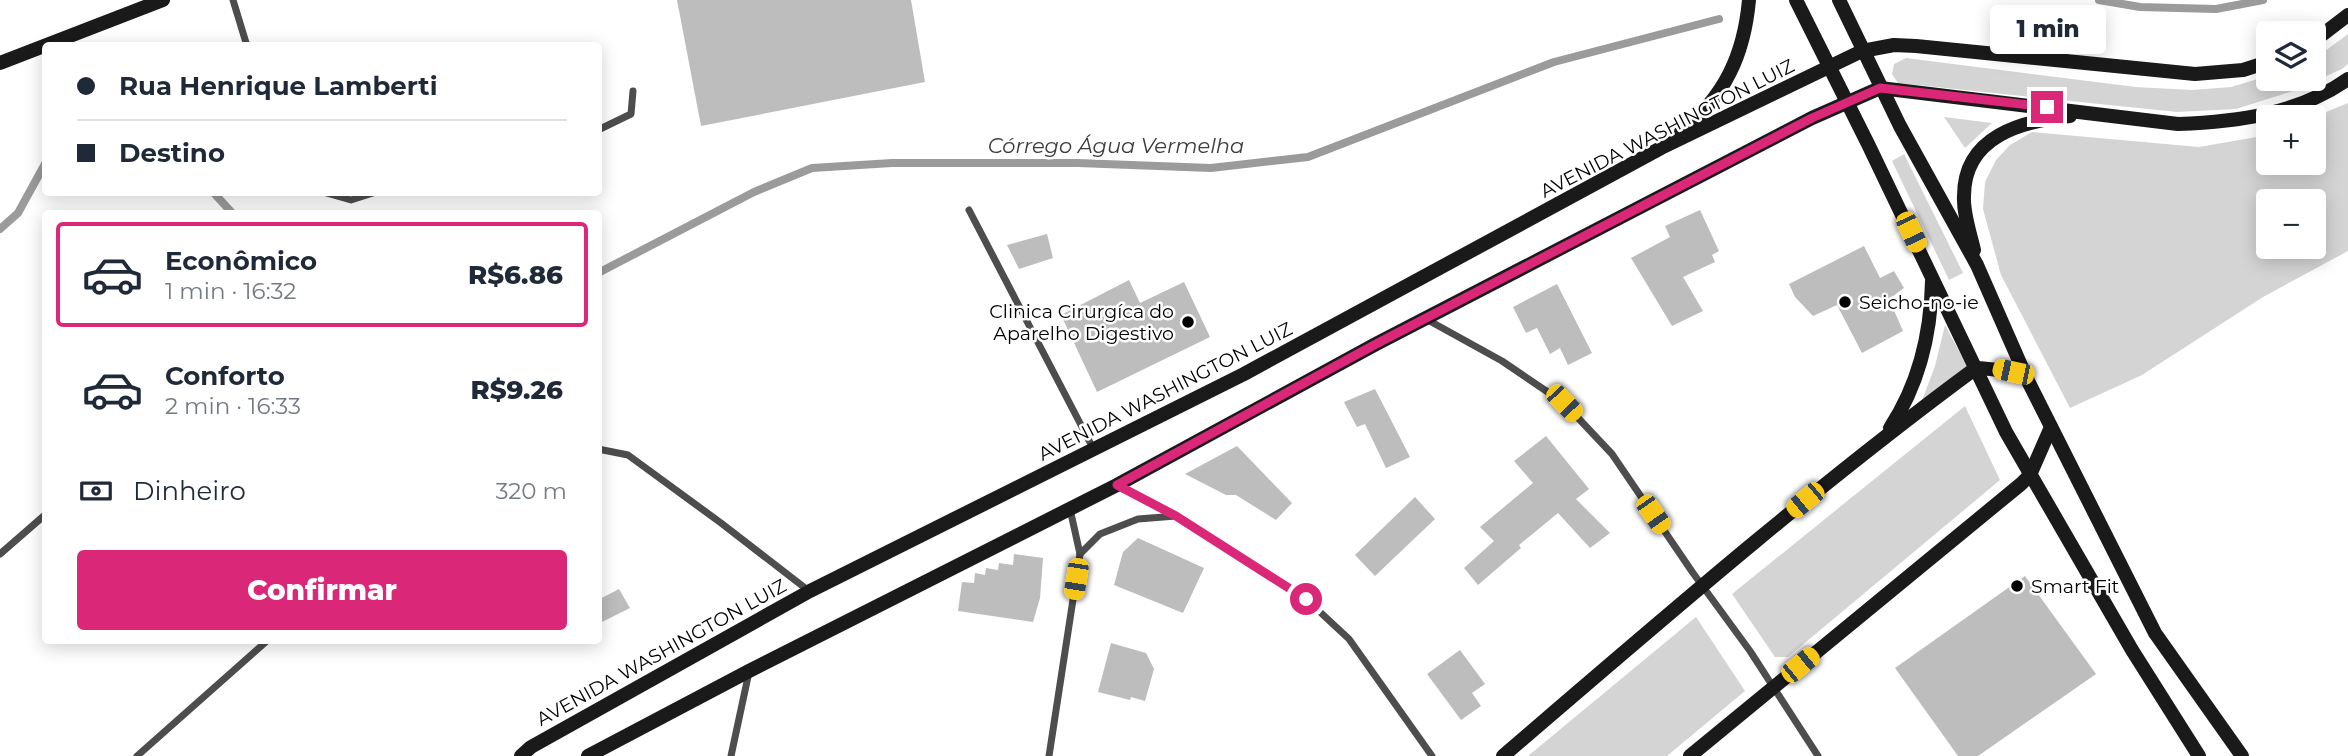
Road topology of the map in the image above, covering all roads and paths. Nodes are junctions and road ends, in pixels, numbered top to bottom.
1 (163, 0) edge
2 (233, 0) edge
3 (1749, 0) edge
4 (1796, 0) edge
5 (1839, 0) edge
6 (2348, 15) edge
7 (2326, 32) edge
8 (53, 42) edge
9 (246, 42) edge
10 (42, 46) edge
11 (1862, 51) junction
12 (0, 62) edge
13 (2256, 66) edge
14 (1830, 68) junction
15 (2348, 79) edge
16 (1880, 88) junction
17 (633, 91) dead end
18 (1846, 102) junction
19 (2096, 113) junction
20 (602, 128) edge
21 (1661, 148) junction
22 (337, 196) edge
23 (364, 196) edge
24 (969, 210) dead end
25 (1977, 265) junction
26 (1932, 276) junction
27 (1425, 319) junction
28 (1976, 368) junction
29 (2027, 379) junction
30 (2051, 428) junction
31 (1884, 436) junction
32 (602, 450) edge
33 (1094, 450) junction
34 (2030, 475) junction
35 (1117, 485) junction
36 (1070, 508) junction
37 (1176, 516) junction
38 (42, 517) edge
39 (0, 554) edge
40 (1080, 554) junction
41 (1702, 585) junction
42 (810, 591) junction
43 (263, 644) edge
44 (749, 671) junction
45 (1773, 687) junction
46 (137, 756) edge
47 (521, 756) edge
48 (588, 756) edge
49 (731, 756) edge
50 (1049, 756) edge
51 (1432, 756) edge
52 (1503, 756) edge
53 (1690, 756) edge
54 (1818, 756) edge
55 (2199, 756) edge
56 (2242, 756) edge

1 - 8 main road
2 - 9 street
3 - 21 main road
4 - 14 main road
5 - 11 main road
6 - 7 main road
10 - 12 main road
11 - 13 main road, AVENIDA WASHINGTON LUIZ
11 - 14 main road, AVENIDA WASHINGTON LUIZ
11 - 16 main road
14 - 18 main road
14 - 21 main road, AVENIDA WASHINGTON LUIZ
15 - 19 main road
16 - 18 main road
16 - 19 main road
16 - 25 main road
17 - 20 street
18 - 26 main road
18 - 27 main road
19 - 25 main road
21 - 33 main road, AVENIDA WASHINGTON LUIZ
22 - 23 street
24 - 33 street
25 - 29 main road
26 - 28 main road
26 - 31 main road
27 - 35 main road
27 - 41 street
28 - 29 main road
28 - 31 main road
28 - 34 main road
29 - 30 main road
30 - 34 main road
30 - 56 main road
31 - 41 main road
32 - 42 street
33 - 42 main road, AVENIDA WASHINGTON LUIZ
34 - 45 main road
34 - 55 main road
35 - 36 main road
35 - 37 street
36 - 40 street
36 - 44 main road
37 - 40 street
37 - 51 street
38 - 39 street
40 - 50 street
41 - 45 street
41 - 52 main road
42 - 47 main road, AVENIDA WASHINGTON LUIZ
43 - 46 street
44 - 48 main road
44 - 49 street
45 - 53 main road
45 - 54 street

